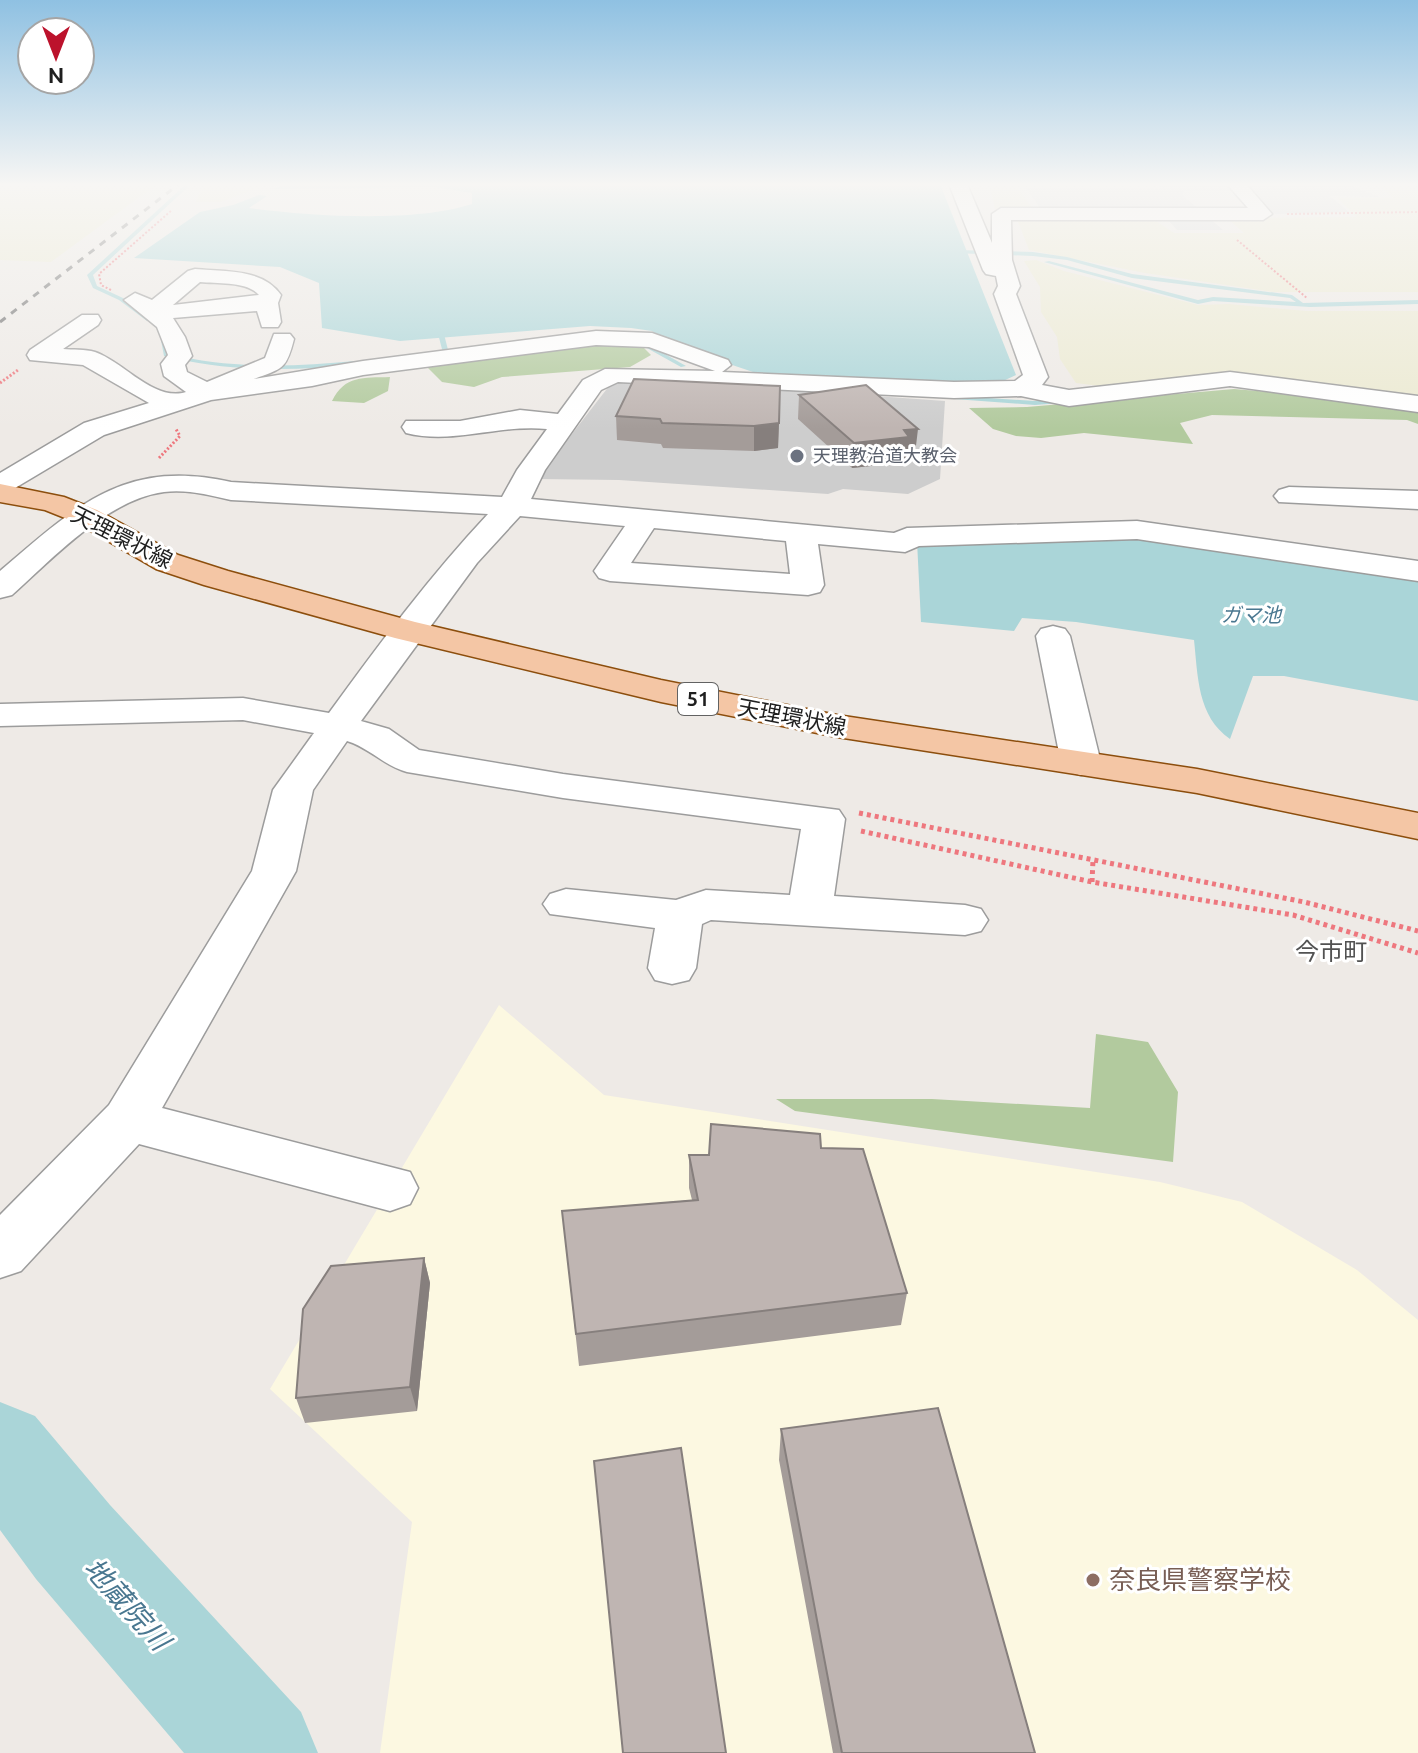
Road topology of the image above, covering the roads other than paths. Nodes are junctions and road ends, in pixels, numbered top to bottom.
1 (991, 266) edge
2 (1004, 266) edge
3 (1005, 294) junction
4 (149, 308) junction
5 (90, 320) dead end
6 (273, 321) junction
7 (750, 379) junction
8 (1021, 388) junction
9 (208, 393) junction
10 (1418, 404) edge
11 (160, 408) junction
12 (565, 423) junction
13 (415, 427) dead end
14 (0, 485) edge
15 (0, 493) edge
16 (1289, 496) dead end
17 (1417, 501) edge
18 (512, 506) junction
19 (86, 516) junction
20 (644, 520) junction
21 (801, 535) junction
22 (1418, 571) edge
23 (0, 588) edge
24 (407, 631) junction
25 (1053, 636) dead end
26 (0, 715) edge
27 (336, 726) junction
28 (1081, 763) junction
29 (1418, 826) edge
30 (566, 904) dead end
31 (810, 909) junction
32 (680, 916) junction
33 (965, 920) dead end
34 (672, 968) dead end
35 (128, 1120) junction
36 (390, 1188) dead end
37 (0, 1253) edge

1 - 3 street
2 - 3 street
3 - 8 street
4 - 6 street
4 - 6 street
4 - 9 street
5 - 11 street
6 - 9 street
7 - 8 street
7 - 9 street
7 - 12 street
8 - 10 street
9 - 11 street
11 - 14 street
12 - 13 street
12 - 18 street
15 - 19 main road, 天理環状線 / 51
16 - 17 street
18 - 19 street
18 - 20 street
18 - 24 street
19 - 23 street
19 - 24 main road, 天理環状線 / 51
20 - 21 street
20 - 21 street
21 - 22 street
24 - 27 street
24 - 28 main road, 天理環状線 / 51
25 - 28 street
26 - 27 street
27 - 31 street
27 - 35 street
28 - 29 main road, 天理環状線 / 51
30 - 32 street
31 - 32 street
31 - 33 street
32 - 34 street
35 - 36 street
35 - 37 street

